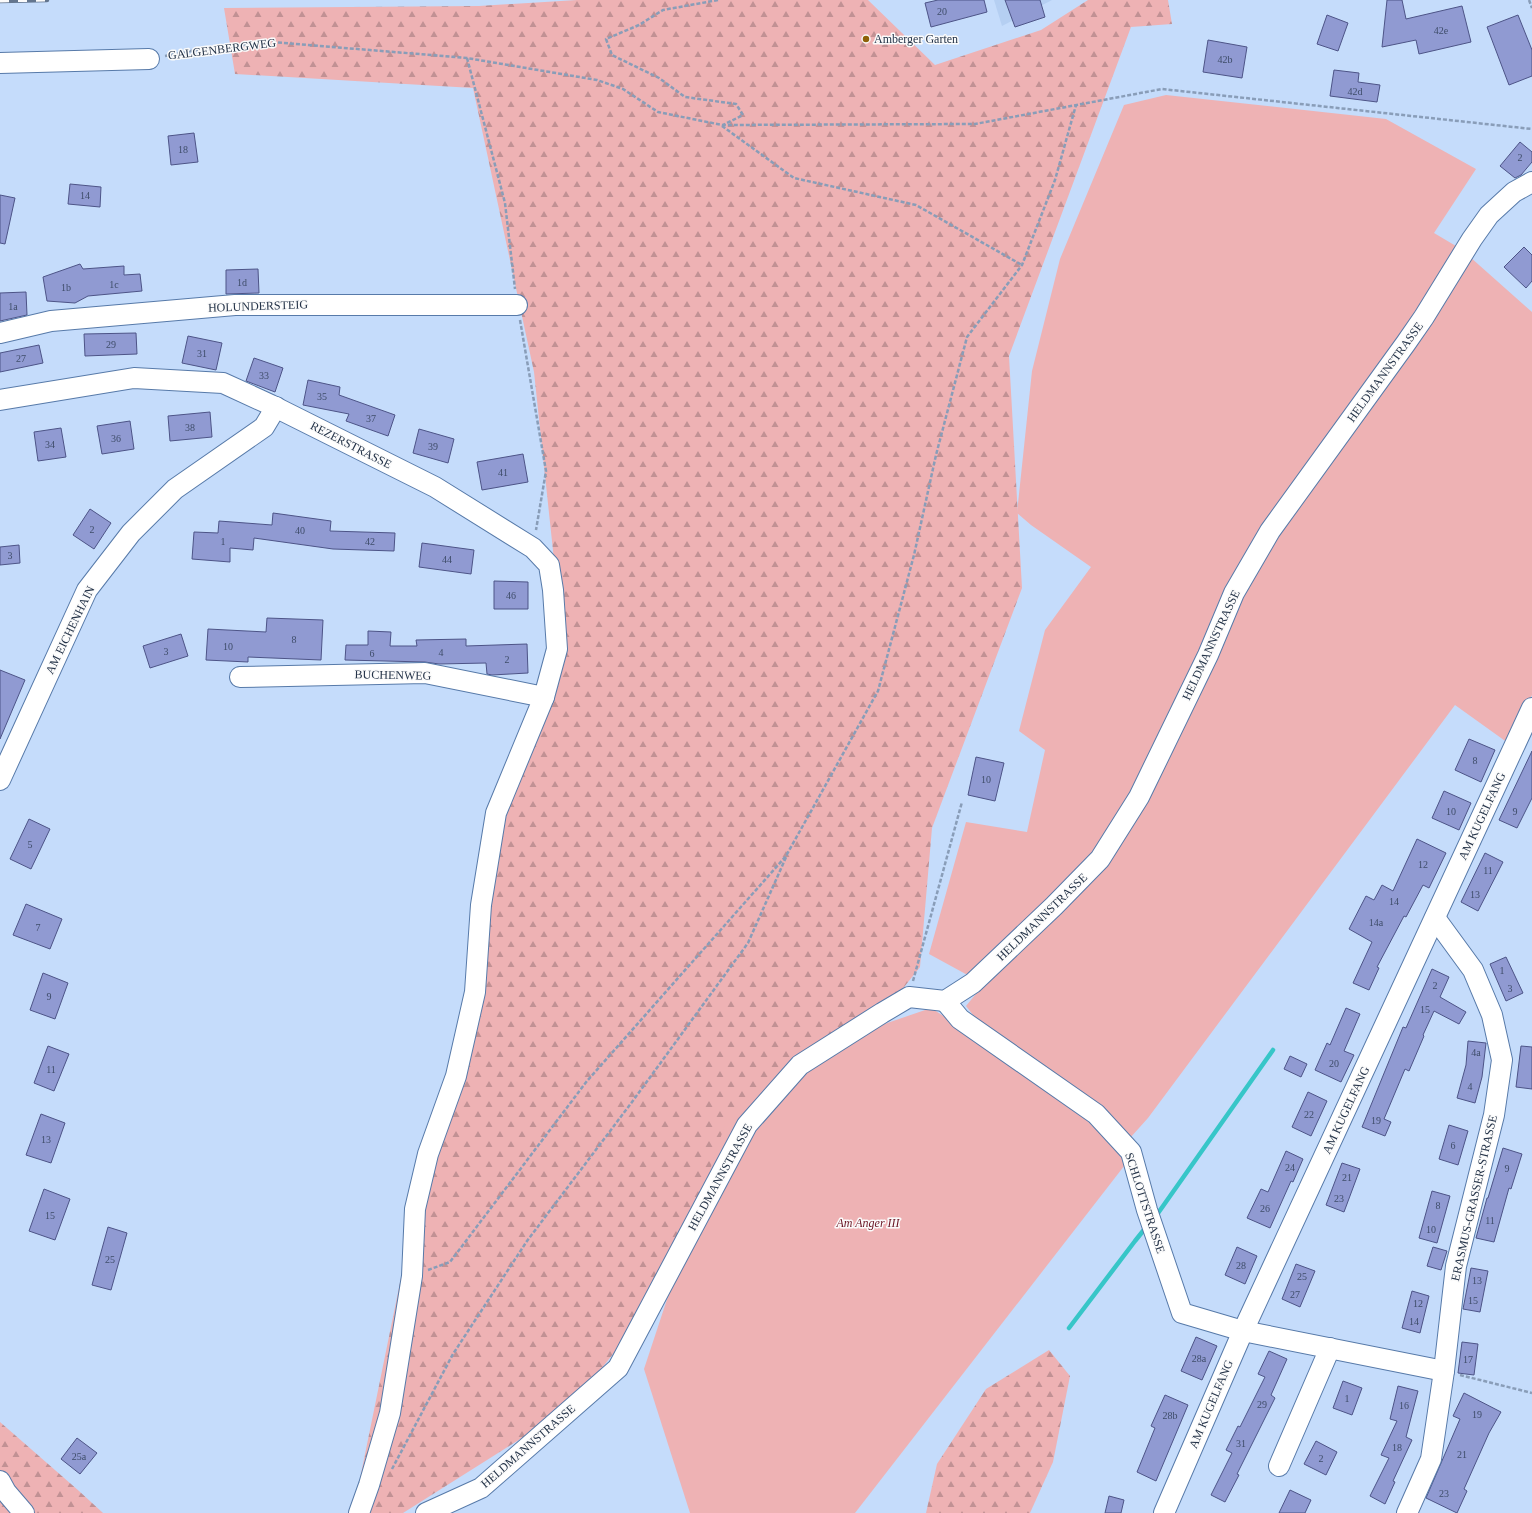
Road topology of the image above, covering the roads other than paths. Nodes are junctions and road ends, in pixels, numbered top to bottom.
1 (149, 59) road end
2 (0, 63) edge
3 (1532, 182) edge
4 (517, 304) dead end
5 (0, 333) edge
6 (0, 400) edge
7 (276, 407) junction
8 (240, 677) dead end
9 (544, 697) junction
10 (1532, 708) edge
11 (0, 780) edge
12 (1435, 918) junction
13 (946, 1001) junction
14 (1243, 1331) junction
15 (1330, 1348) junction
16 (1444, 1371) junction
17 (1278, 1466) dead end
18 (0, 1481) edge
19 (24, 1513) edge
20 (359, 1513) edge
21 (426, 1513) edge
22 (1164, 1513) edge
23 (1407, 1513) edge

1 - 2 street
3 - 13 street, HELDMANNSTRASSE
4 - 5 street, HOLUNDERSTEIG
6 - 7 street, REZERSTRASSE
7 - 9 street, REZERSTRASSE
7 - 11 street, AM EICHENHAIN
8 - 9 street, BUCHENWEG
9 - 20 street, REZERSTRASSE
10 - 12 street, AM KUGELFANG
12 - 14 street, AM KUGELFANG
12 - 16 street, ERASMUS-GRASSER-STRASSE
13 - 14 street, SCHLOTTSTRASSE
13 - 21 street, HELDMANNSTRASSE
14 - 15 street, SCHLOTTSTRASSE
14 - 22 street, AM KUGELFANG
15 - 16 street, SCHLOTTSTRASSE
15 - 17 street
16 - 23 street, ERASMUS-GRASSER-STRASSE
18 - 19 street

